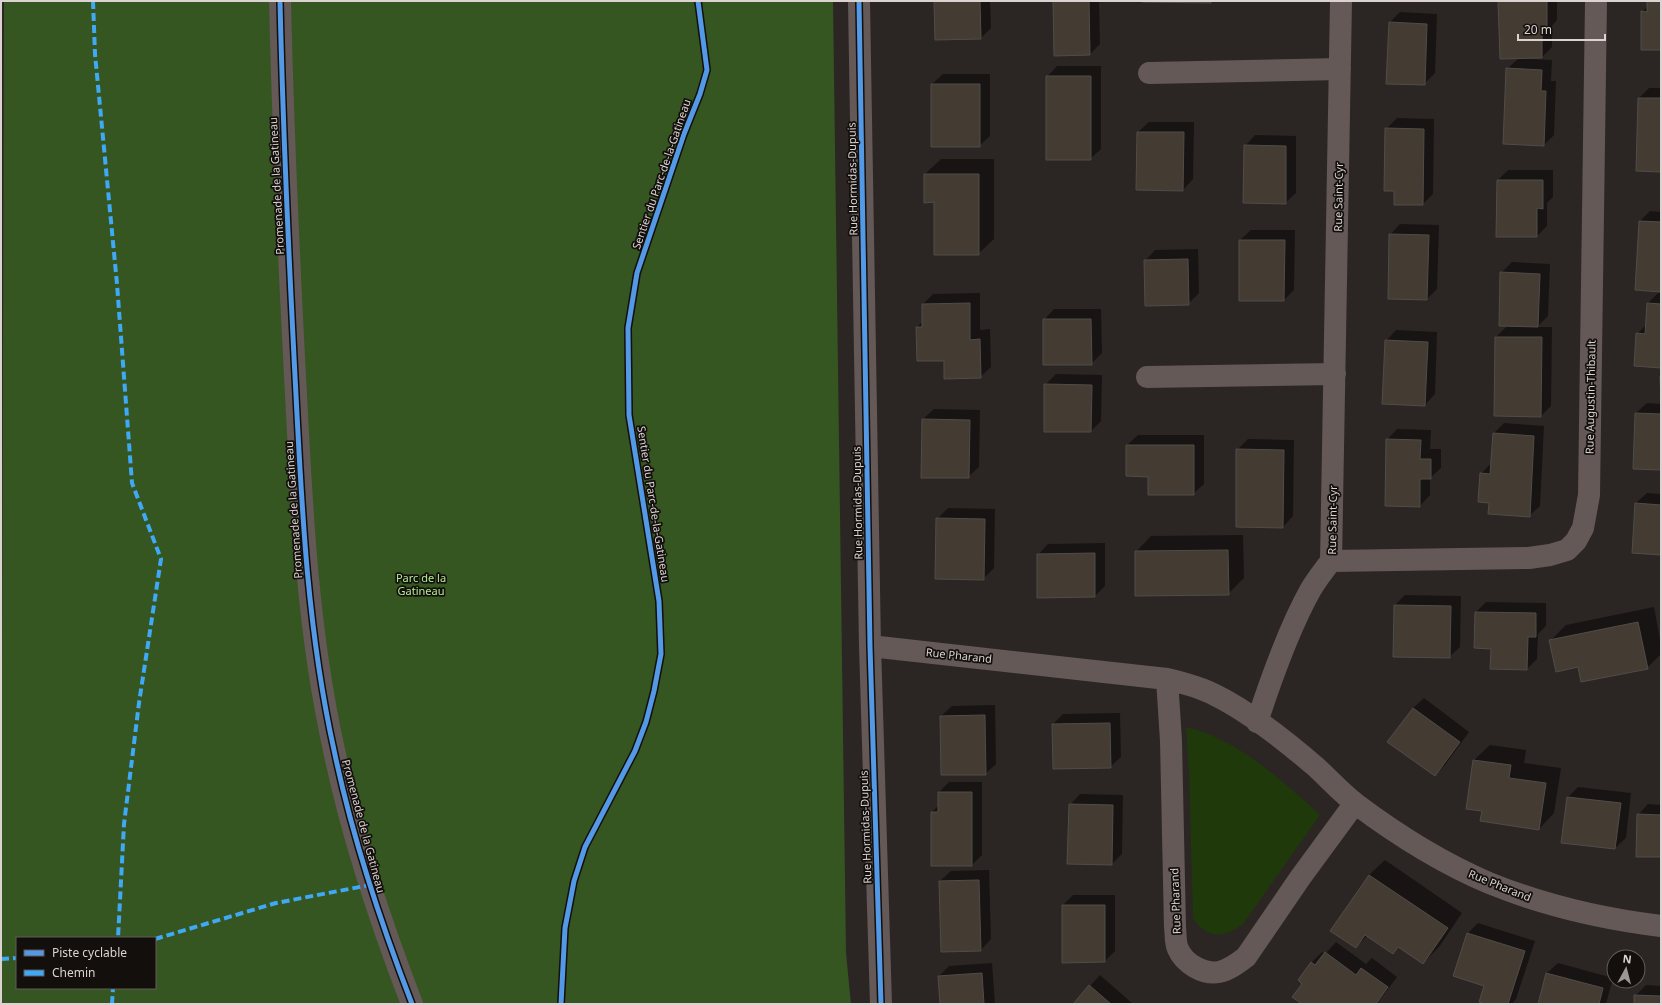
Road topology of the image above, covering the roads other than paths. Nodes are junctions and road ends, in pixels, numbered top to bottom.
1 (280, 1) edge
2 (859, 1) edge
3 (1342, 1) edge
4 (1596, 1) edge
5 (1340, 69) junction
6 (1149, 73) dead end
7 (1334, 374) junction
8 (1147, 377) dead end
9 (1331, 562) junction
10 (870, 646) junction
11 (1167, 679) junction
12 (1257, 722) junction
13 (1355, 803) junction
14 (1661, 926) edge
15 (412, 1004) edge
16 (881, 1004) edge

1 - 15 street, Promenade de la Gatineau
2 - 10 street, Rue Hormidas-Dupuis
3 - 5 street, Rue Saint-Cyr
4 - 9 street, Rue Augustin-Thibault
5 - 6 street
5 - 7 street, Rue Saint-Cyr
7 - 8 street
7 - 9 street, Rue Saint-Cyr
9 - 12 street, Rue Saint-Cyr
10 - 11 street, Rue Pharand
10 - 16 street, Rue Hormidas-Dupuis
11 - 12 street, Rue Pharand
11 - 13 street, Rue Pharand
12 - 13 street, Rue Pharand
13 - 14 street, Rue Pharand

